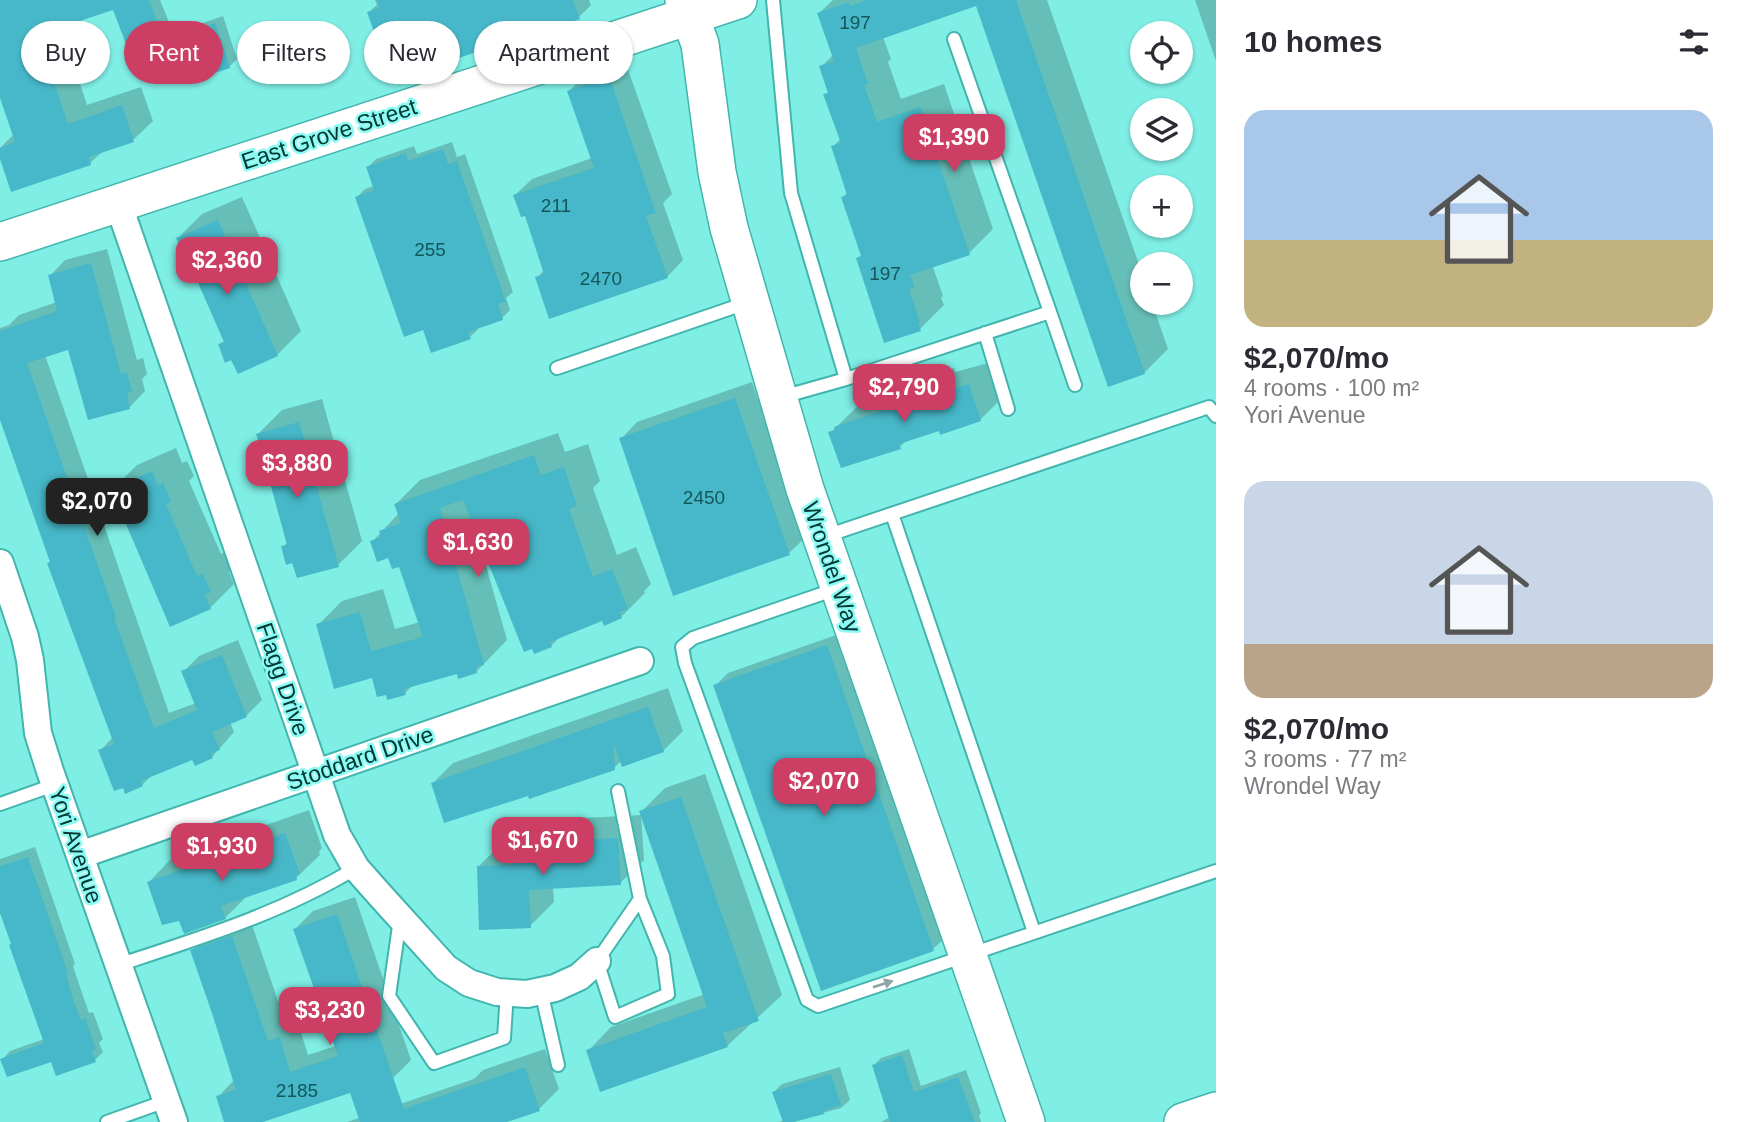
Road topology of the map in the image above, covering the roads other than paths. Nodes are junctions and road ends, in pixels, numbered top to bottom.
1 (738, 0) edge
2 (773, 0) edge
3 (687, 8) edge
4 (954, 39) dead end
5 (118, 203) junction
6 (0, 242) edge
7 (750, 302) junction
8 (1050, 312) junction
9 (985, 333) junction
10 (557, 369) dead end
11 (846, 379) junction
12 (1075, 385) dead end
13 (778, 398) junction
14 (1214, 408) edge
15 (1008, 409) dead end
16 (892, 513) junction
17 (822, 538) junction
18 (0, 563) edge
19 (839, 588) junction
20 (640, 661) dead end
21 (315, 774) junction
22 (54, 785) junction
23 (618, 790) dead end
24 (0, 804) edge
25 (80, 855) junction
26 (356, 868) junction
27 (1216, 871) edge
28 (640, 899) junction
29 (400, 918) junction
30 (1034, 932) junction
31 (968, 956) junction
32 (597, 961) junction
33 (118, 965) junction
34 (541, 991) junction
35 (507, 992) junction
36 (558, 1065) dead end
37 (170, 1111) edge
38 (1216, 1111) edge
39 (107, 1122) edge
40 (1026, 1122) edge
41 (1183, 1122) edge

1 - 3 street, East Grove Street
2 - 11 lane
3 - 5 street, East Grove Street
3 - 7 street, Wrondel Way
4 - 8 lane
5 - 6 street, East Grove Street
5 - 21 street, Flagg Drive
7 - 10 lane
7 - 13 street, Wrondel Way
8 - 9 lane
8 - 12 lane
9 - 11 lane
9 - 15 lane
11 - 13 lane
13 - 17 street, Wrondel Way
14 - 16 lane
16 - 17 lane
16 - 30 lane
17 - 19 street, Wrondel Way
18 - 22 street, Yori Avenue
19 - 31 street, Wrondel Way
19 -> 31 lane
20 - 21 street, Stoddard Drive
21 - 25 street, Stoddard Drive
21 - 26 street, Flagg Drive
22 - 24 lane
22 - 25 street, Yori Avenue
23 - 28 lane
25 - 33 street, Yori Avenue
26 - 29 street, Flagg Drive
26 - 33 lane
27 - 30 lane
28 - 32 lane
28 - 32 lane
29 - 35 street, Flagg Drive
29 - 35 lane
30 - 31 lane
31 - 40 street, Wrondel Way
32 - 34 street, Flagg Drive
33 - 37 street, Yori Avenue
34 - 35 street, Flagg Drive
34 - 36 lane
37 - 39 lane
38 - 41 street

